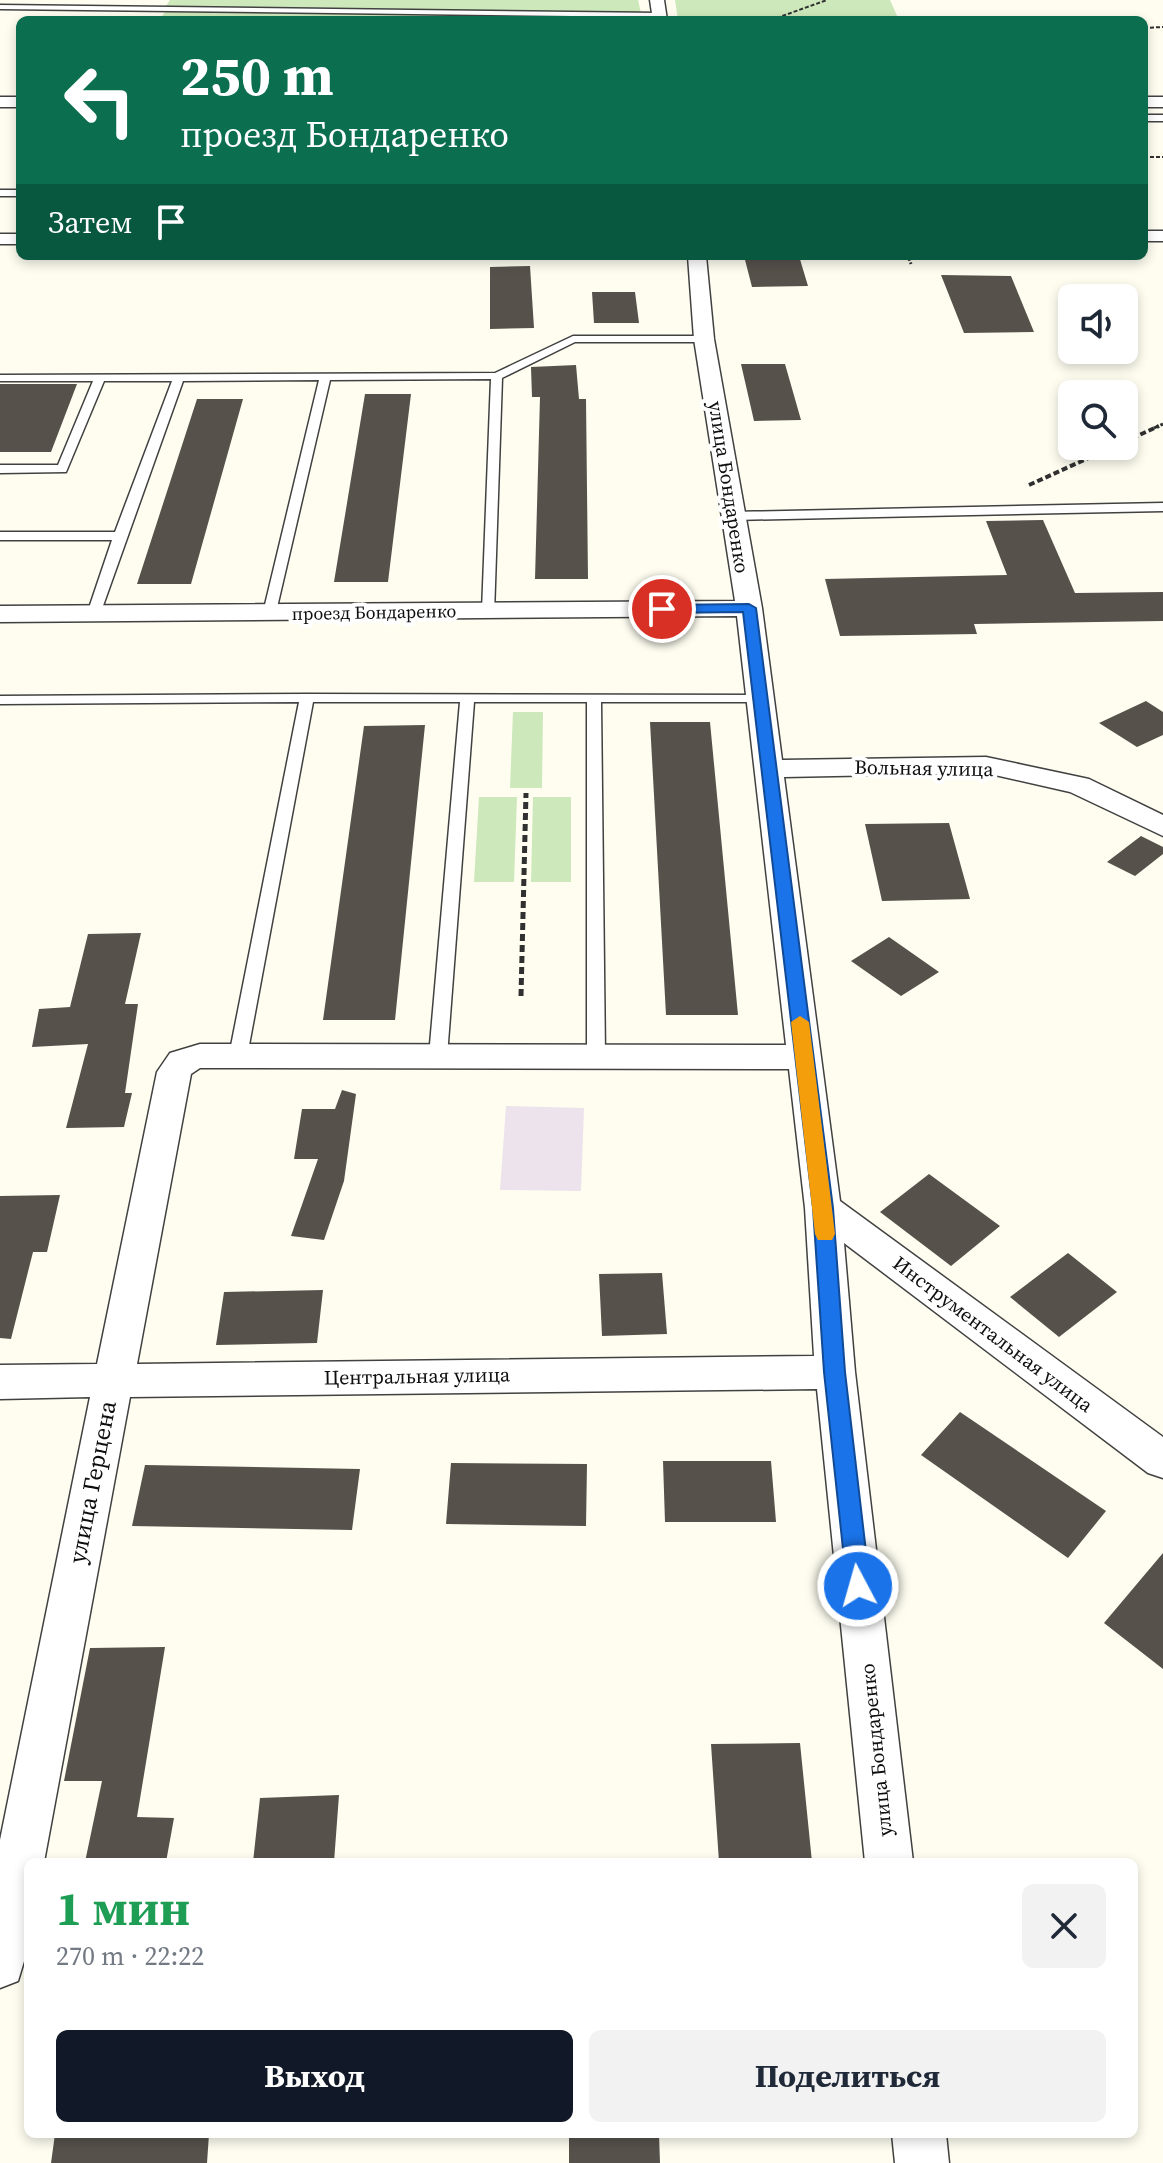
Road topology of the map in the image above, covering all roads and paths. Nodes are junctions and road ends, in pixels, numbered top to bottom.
1 (827, 0) edge
2 (0, 7) edge
3 (659, 12) edge
4 (782, 16) edge
5 (697, 260) edge
6 (910, 260) edge
7 (911, 264) dead end
8 (704, 339) junction
9 (497, 376) junction
10 (0, 378) edge
11 (100, 378) junction
12 (178, 378) junction
13 (325, 378) junction
14 (1163, 424) edge
15 (1138, 436) edge
16 (1084, 460) edge
17 (0, 469) edge
18 (1163, 507) edge
19 (973, 510) junction
20 (734, 516) junction
21 (0, 536) edge
22 (120, 536) junction
23 (749, 608) junction
24 (489, 611) junction
25 (270, 613) junction
26 (94, 614) junction
27 (3, 619) edge
28 (307, 698) junction
29 (467, 698) junction
30 (594, 698) junction
31 (760, 698) junction
32 (0, 700) edge
33 (769, 769) junction
34 (526, 793) dead end
35 (1163, 827) edge
36 (521, 996) dead end
37 (238, 1056) junction
38 (438, 1056) junction
39 (596, 1056) junction
40 (804, 1057) junction
41 (823, 1208) junction
42 (835, 1372) junction
43 (112, 1379) junction
44 (0, 1382) edge
45 (1163, 1460) edge
46 (889, 1858) edge
47 (0, 1963) edge
48 (919, 2138) edge
49 (922, 2163) edge

1 - 4 path
2 - 3 lane
5 - 8 street, улица Бондаренко
6 - 7 path
8 - 9 lane
8 - 20 street, улица Бондаренко
9 - 13 lane
9 - 24 lane
10 - 11 lane
11 - 12 lane
11 - 17 lane
12 - 13 lane
12 - 22 lane
13 - 25 lane
14 - 15 path
16 - 19 path
18 - 19 lane
19 - 20 lane
20 - 23 street, улица Бондаренко
21 - 22 lane
22 - 26 lane
23 - 24 street, проезд Бондаренко
23 - 31 street, улица Бондаренко
24 - 25 street, проезд Бондаренко
25 - 26 street, проезд Бондаренко
26 - 27 street, проезд Бондаренко
28 - 29 lane
28 - 32 lane
28 - 37 lane
29 - 30 lane
29 - 38 lane
30 - 31 lane
30 - 39 lane
31 - 33 street, улица Бондаренко
33 - 35 street, Вольная улица
33 - 40 street, улица Бондаренко
34 - 36 path
37 - 38 street, улица Герцена
37 - 43 street, улица Герцена
38 - 39 street, улица Герцена
39 - 40 street, улица Герцена
40 - 41 street, улица Бондаренко
41 - 42 street, улица Бондаренко
41 - 45 street, Инструментальная улица
42 - 43 street, Центральная улица
42 - 46 street, улица Бондаренко
43 - 44 street, Центральная улица
43 - 47 street, улица Герцена
48 - 49 street

